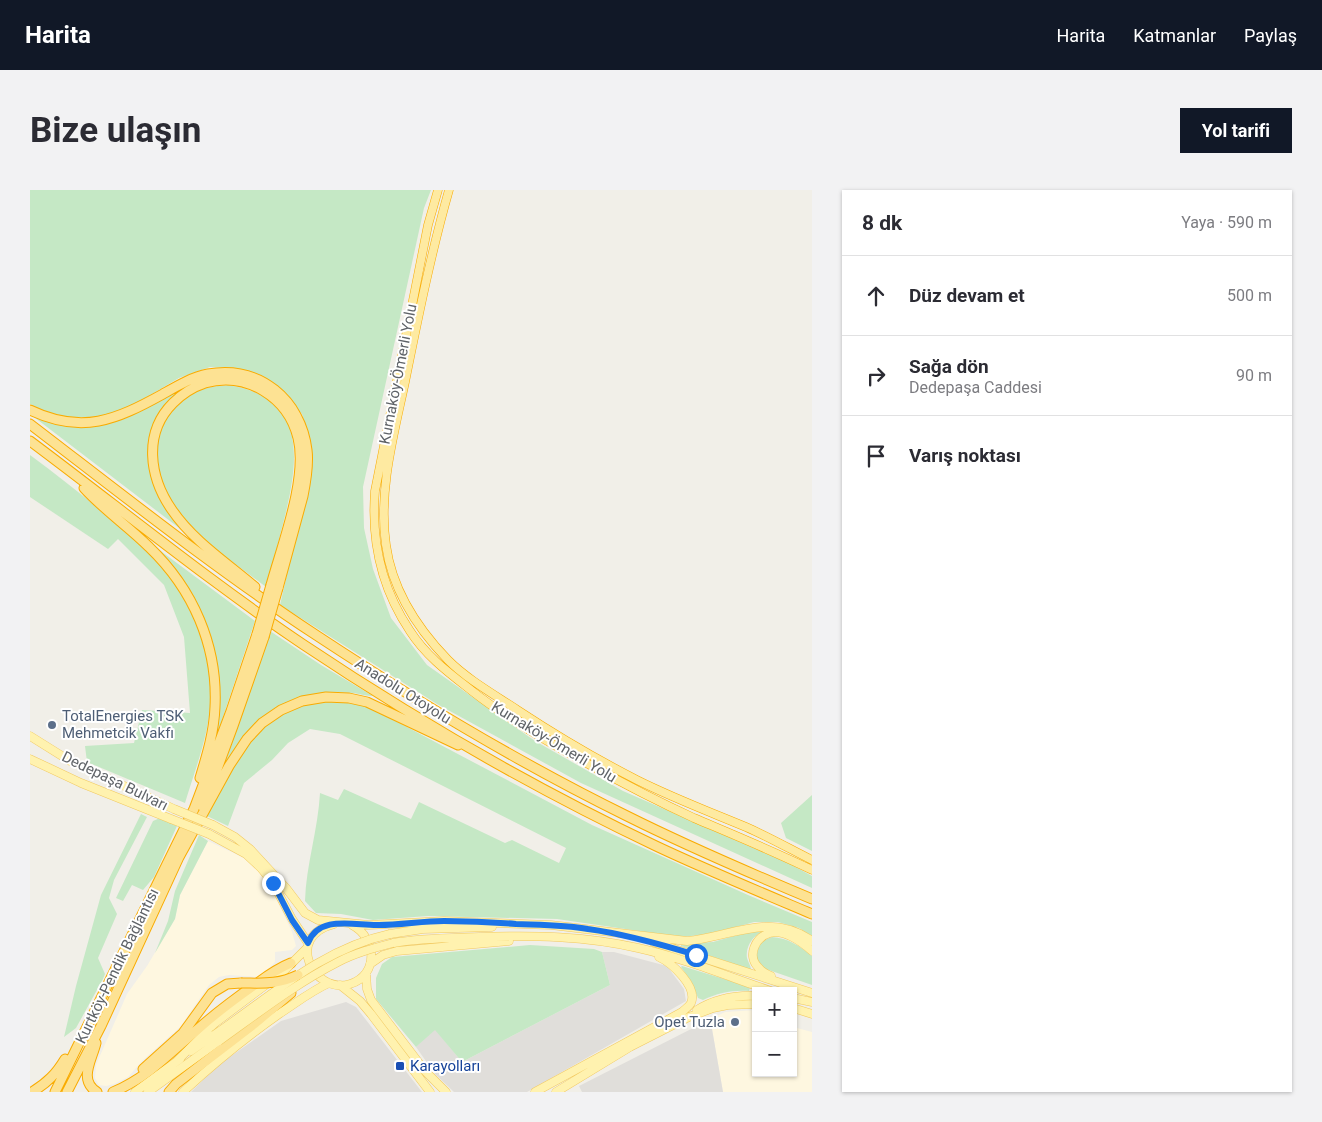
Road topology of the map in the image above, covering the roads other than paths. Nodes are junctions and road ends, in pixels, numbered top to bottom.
1 (438, 190) edge
2 (449, 190) edge
3 (30, 410) edge
4 (30, 424) edge
5 (30, 441) edge
6 (68, 470) junction
7 (274, 587) junction
8 (285, 614) junction
9 (260, 636) junction
10 (30, 736) edge
11 (30, 759) edge
12 (492, 760) junction
13 (70, 761) junction
14 (59, 773) junction
15 (178, 840) junction
16 (188, 842) junction
17 (812, 858) edge
18 (812, 871) edge
19 (812, 899) edge
20 (812, 914) edge
21 (340, 923) junction
22 (350, 924) junction
23 (551, 925) junction
24 (587, 928) junction
25 (578, 938) junction
26 (812, 940) edge
27 (624, 945) junction
28 (308, 946) junction
29 (812, 951) edge
30 (291, 963) junction
31 (370, 964) junction
32 (366, 972) junction
33 (298, 974) junction
34 (307, 981) joint
35 (329, 983) junction
36 (340, 985) junction
37 (759, 987) edge
38 (812, 993) edge
39 (752, 996) edge
40 (797, 1000) edge
41 (812, 1003) edge
42 (752, 1004) edge
43 (797, 1009) edge
44 (812, 1014) edge
45 (101, 1026) junction
46 (87, 1028) junction
47 (663, 1030) junction
48 (219, 1041) junction
49 (86, 1054) junction
50 (176, 1062) junction
51 (32, 1092) edge
52 (54, 1092) edge
53 (67, 1092) edge
54 (74, 1092) edge
55 (97, 1092) edge
56 (111, 1092) edge
57 (135, 1092) edge
58 (148, 1092) edge
59 (169, 1092) edge
60 (183, 1092) edge
61 (430, 1092) edge
62 (446, 1092) edge
63 (535, 1092) edge
64 (556, 1092) edge

1 - 18 highway, Kurnaköy-Ömerli Yolu
2 - 17 highway, Kurnaköy-Ömerli Yolu
3 - 7 highway
4 - 8 highway, Anadolu Otoyolu
5 - 6 highway, Anadolu Otoyolu
6 - 12 highway, Anadolu Otoyolu
6 - 15 highway
7 - 8 highway
7 - 9 highway, bridge
8 - 19 highway, Anadolu Otoyolu
9 - 15 highway
9 - 16 highway
10 - 13 main road, Dedepaşa Bulvarı
11 - 14 main road, Dedepaşa Bulvarı
12 - 16 highway
12 - 20 highway, Anadolu Otoyolu
13 - 14 main road
13 - 21 main road, Dedepaşa Bulvarı, bridge
14 - 28 main road, Dedepaşa Bulvarı, bridge
15 - 46 highway, Kurtköy-Pendik Bağlantısı
16 - 45 highway, Kurtköy-Pendik Bağlantısı
21 - 22 main road
21 - 28 main road
22 - 23 main road
22 - 31 main road
23 - 24 main road
23 - 33 main road, bridge
24 - 26 main road
24 - 38 main road
25 - 27 main road
25 - 31 main road
25 - 34 main road, bridge
27 - 37 main road
27 - 63 main road
28 - 30 main road
28 - 35 main road
29 - 38 main road
30 - 50 main road
30 - 56 highway
31 - 32 main road
32 - 36 main road
32 - 62 main road
33 - 48 main road, bridge
33 - 56 highway, bridge
34 - 48 highway, bridge
35 - 36 main road
35 - 60 main road
36 - 61 main road
39 - 47 main road
40 - 41 main road
42 - 47 main road
43 - 44 main road
45 - 49 highway, Kurtköy-Pendik Bağlantısı
45 - 55 highway
46 - 51 highway
46 - 52 highway, Kurtköy-Pendik Bağlantısı
47 - 64 main road
48 - 50 main road
48 - 58 main road
48 - 59 highway
49 - 53 highway, Kurtköy-Pendik Bağlantısı
49 - 54 highway
50 - 57 main road

